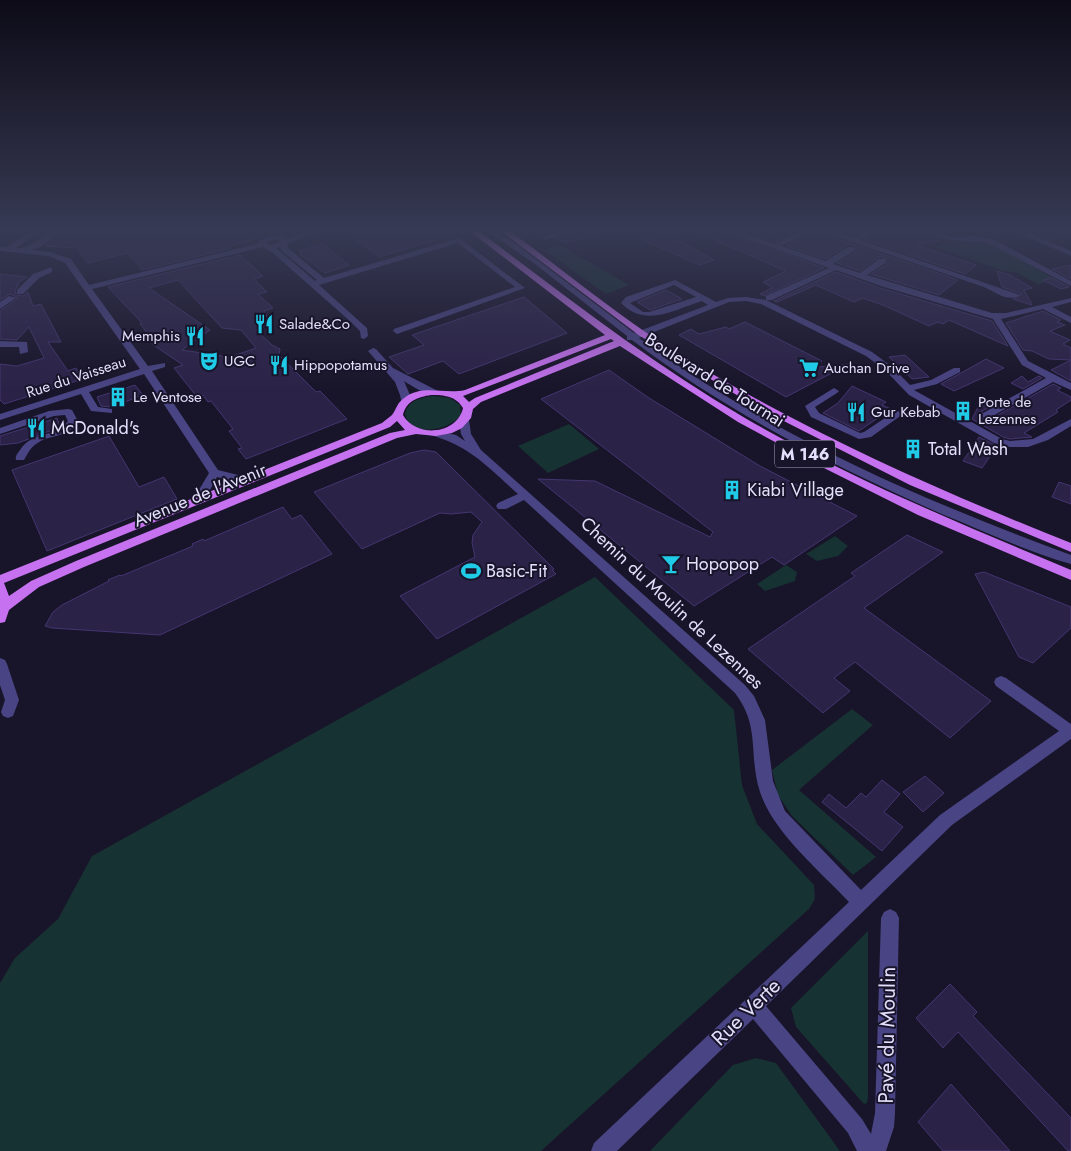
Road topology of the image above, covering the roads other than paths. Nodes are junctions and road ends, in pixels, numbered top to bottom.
1 (29, 283) edge
2 (83, 283) edge
3 (107, 283) edge
4 (317, 283) edge
5 (514, 283) edge
6 (543, 283) edge
7 (564, 283) edge
8 (571, 283) edge
9 (673, 283) edge
10 (676, 283) edge
11 (800, 283) edge
12 (883, 283) edge
13 (980, 283) edge
14 (313, 284) joint
15 (87, 288) junction
16 (1021, 296) dead end
17 (635, 297) junction
18 (702, 298) junction
19 (770, 298) dead end
20 (1071, 300) edge
21 (715, 305) junction
22 (0, 306) edge
23 (1042, 306) junction
24 (662, 312) junction
25 (996, 317) junction
26 (1071, 320) edge
27 (398, 332) dead end
28 (634, 332) junction
29 (364, 336) dead end
30 (617, 338) junction
31 (0, 344) edge
32 (372, 351) dead end
33 (23, 352) dead end
34 (383, 364) junction
35 (162, 365) dead end
36 (146, 370) junction
37 (957, 370) dead end
38 (1053, 378) junction
39 (1070, 385) edge
40 (906, 389) junction
41 (84, 390) junction
42 (834, 391) dead end
43 (435, 392) junction
44 (455, 395) junction
45 (405, 402) junction
46 (468, 408) junction
47 (108, 411) dead end
48 (898, 414) dead end
49 (398, 415) junction
50 (987, 415) dead end
51 (0, 417) edge
52 (464, 420) junction
53 (1071, 422) edge
54 (0, 430) edge
55 (416, 431) junction
56 (434, 433) junction
57 (481, 455) junction
58 (20, 458) dead end
59 (214, 473) junction
60 (246, 481) junction
61 (526, 495) junction
62 (200, 500) junction
63 (502, 506) dead end
64 (1071, 548) edge
65 (1071, 560) edge
66 (1071, 575) edge
67 (0, 580) edge
68 (0, 587) edge
69 (2, 612) edge
70 (0, 664) edge
71 (1001, 682) dead end
72 (0, 689) edge
73 (1071, 732) edge
74 (860, 901) junction
75 (890, 918) dead end
76 (753, 1005) junction
77 (602, 1151) edge
78 (869, 1151) edge
79 (875, 1151) edge

1 - 22 street
2 - 15 street
3 - 15 street
4 - 14 street
5 - 27 street
6 - 30 main road, Boulevard de Tournai / M 146
7 - 28 street
8 - 28 main road, Boulevard de Tournai / M 146
9 - 17 street
10 - 18 street
11 - 19 street
12 - 25 street
13 - 16 street
14 - 29 street
15 - 36 street
17 - 24 street
17 - 24 street
18 - 21 street
18 - 24 street
20 - 23 street
21 - 28 street
21 - 40 street
23 - 25 street
23 - 26 street
25 - 38 street
28 - 30 street
28 - 64 main road, Boulevard de Tournai / M 146
28 - 65 street
30 - 44 main road
30 - 46 main road
30 - 66 main road, Boulevard de Tournai / M 146
31 - 33 street
32 - 34 street
34 - 43 street
34 - 45 street
35 - 36 street, Rue du Vaisseau
36 - 41 street, Rue du Vaisseau
36 - 59 street
37 - 40 street
38 - 39 street
38 - 50 street
40 - 53 street
41 - 47 street
41 - 51 street, Rue du Vaisseau
42 - 48 street
43 - 44 main road
43 - 45 main road
44 - 46 main road
45 - 49 main road
46 - 52 main road
49 - 55 main road
49 - 60 main road, Avenue de l'Avenir
52 - 56 main road
52 - 57 street, Chemin du Moulin de Lezennes
54 - 58 street
55 - 56 main road
55 - 69 main road, Avenue de l'Avenir
56 - 57 street, Chemin du Moulin de Lezennes
57 - 61 street, Chemin du Moulin de Lezennes
59 - 60 street
59 - 62 street
60 - 62 main road, Avenue de l'Avenir
61 - 63 street
61 - 74 street, Chemin du Moulin de Lezennes
62 - 67 main road, Avenue de l'Avenir
68 - 69 main road
70 - 72 street
71 - 73 street
73 - 74 street, Rue Verte
74 - 76 street, Rue Verte
75 - 79 street, Pavé du Moulin
76 - 77 street, Rue Verte
76 - 78 street

